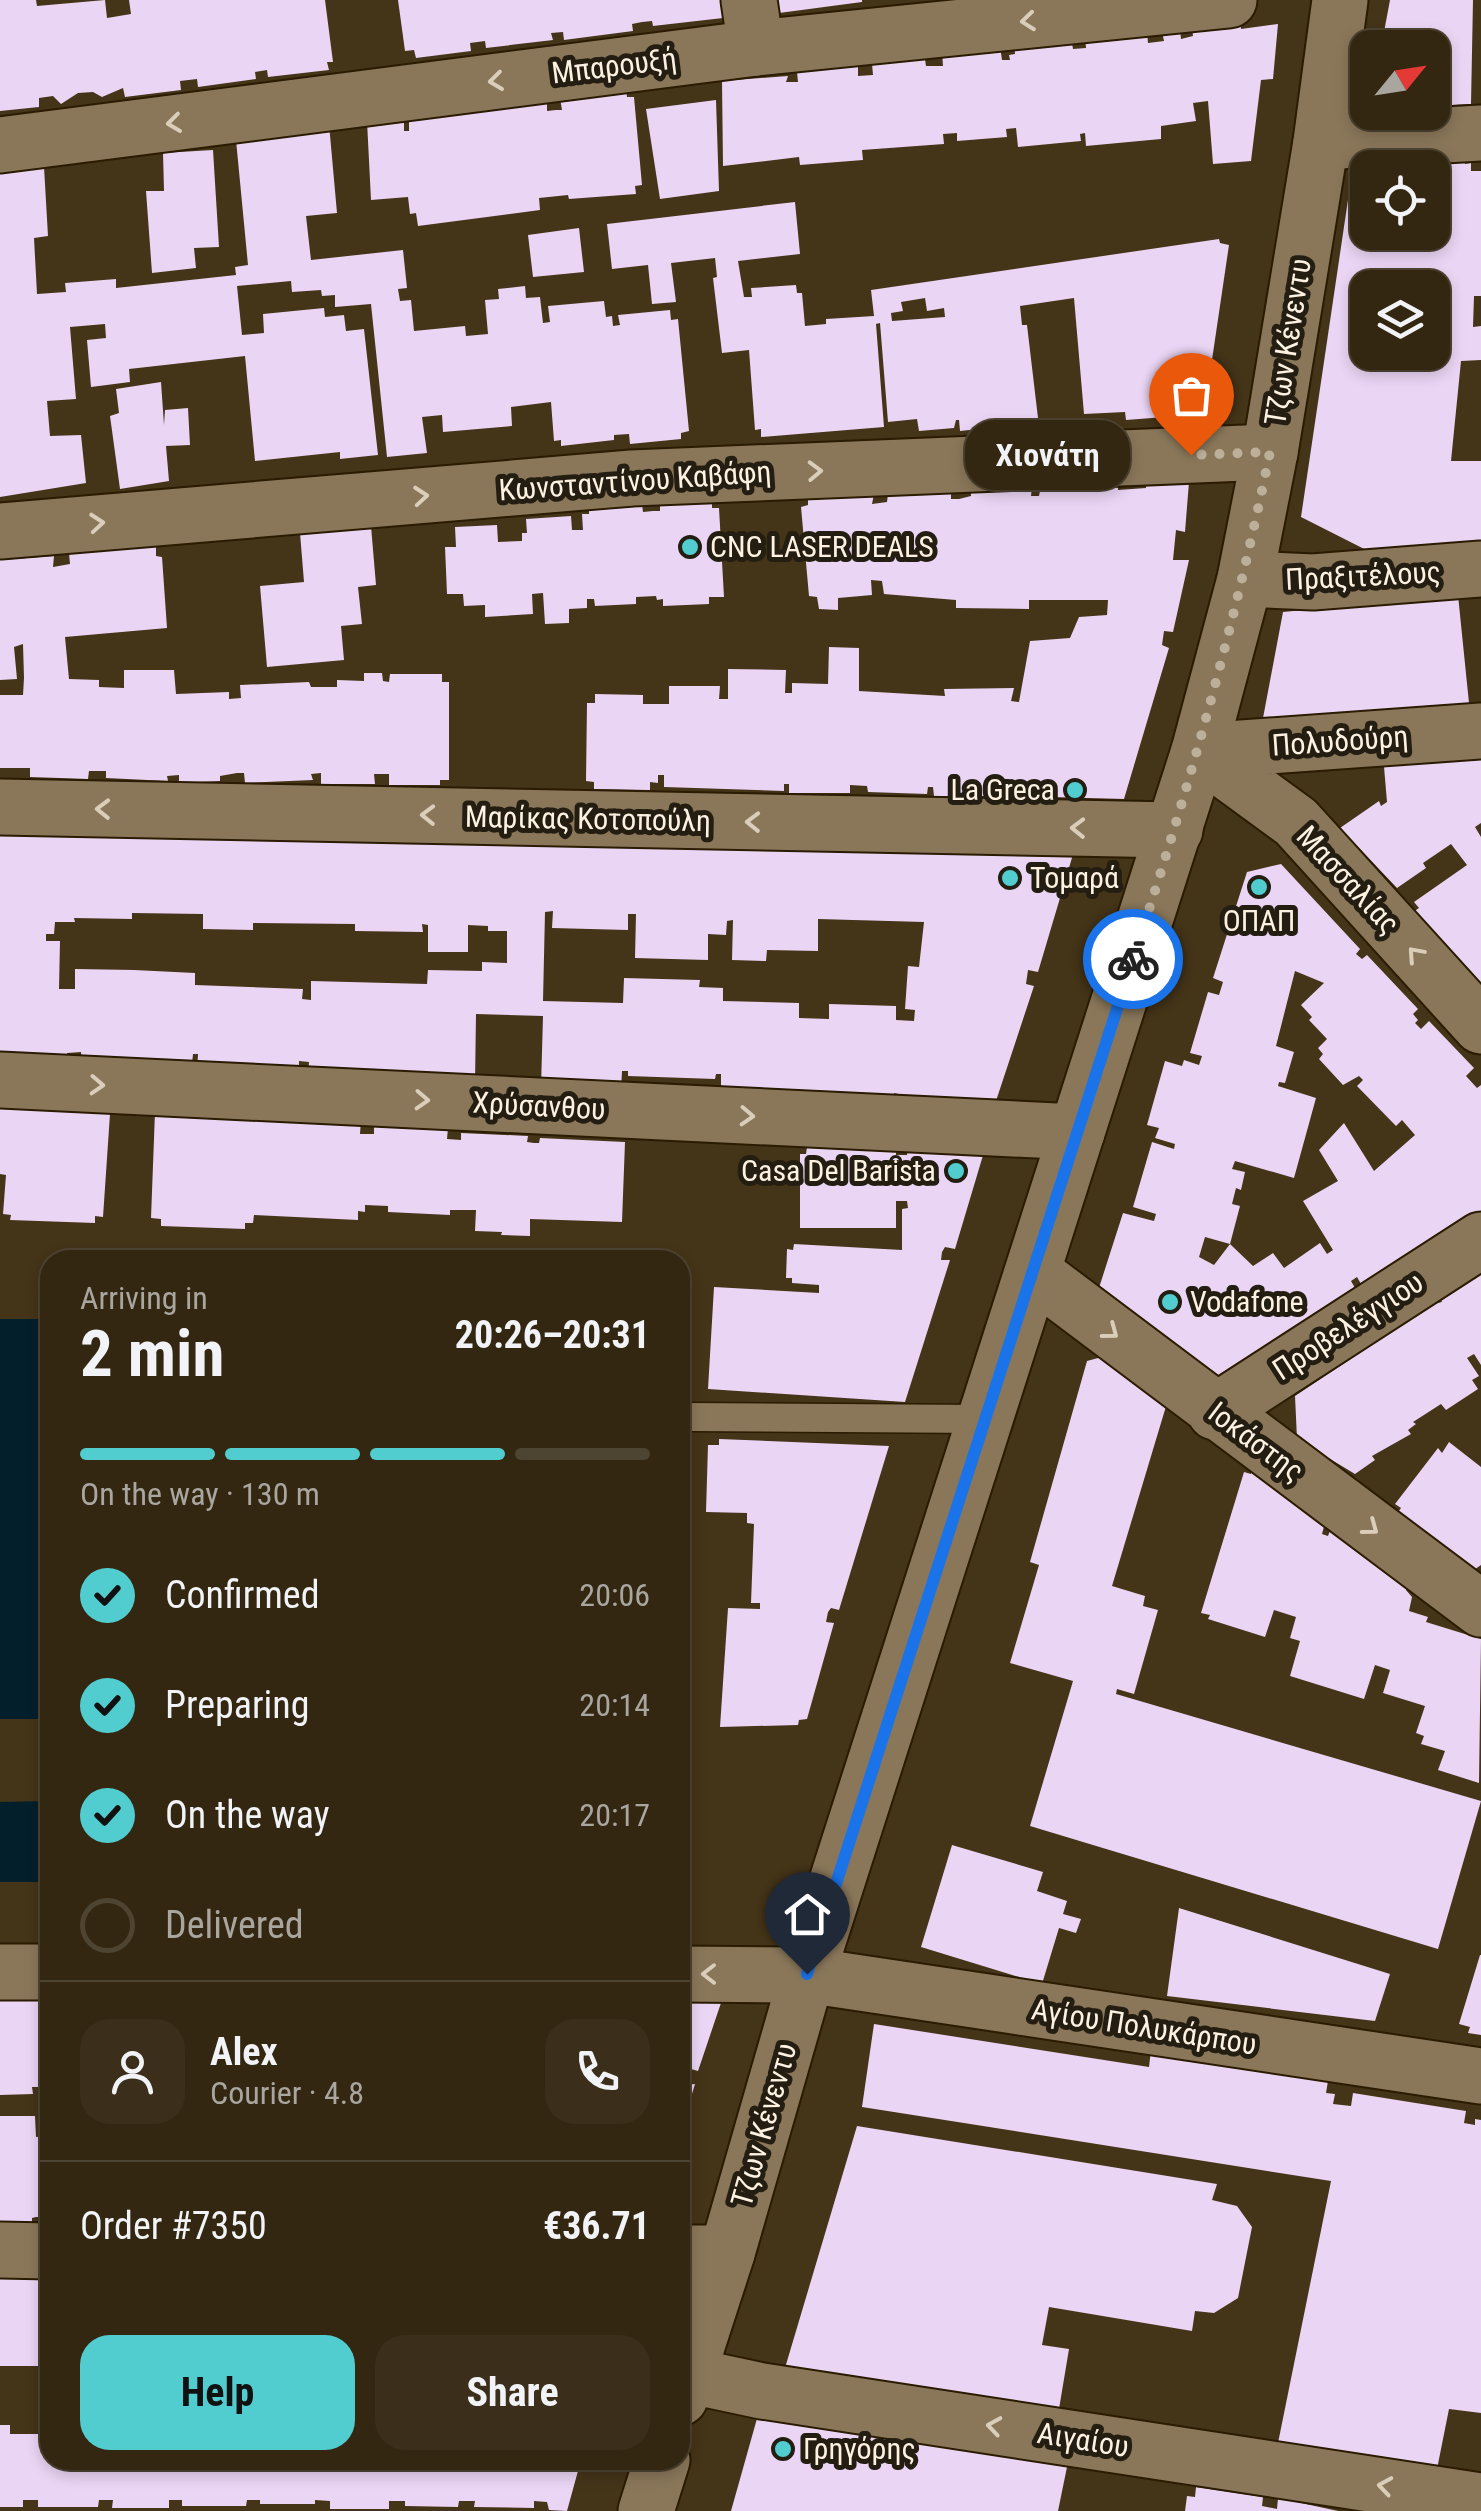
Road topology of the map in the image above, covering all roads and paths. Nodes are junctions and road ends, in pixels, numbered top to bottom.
1 (1229, 0) edge
2 (1340, 0) edge
3 (753, 24) edge
4 (1481, 133) edge
5 (1321, 142) junction
6 (0, 145) edge
7 (1270, 452) junction
8 (0, 531) edge
9 (1481, 569) edge
10 (1244, 579) junction
11 (1481, 731) edge
12 (1199, 750) junction
13 (0, 807) edge
14 (1175, 830) junction
15 (1481, 1026) edge
16 (0, 1080) edge
17 (1077, 1132) junction
18 (1481, 1240) edge
19 (1034, 1273) junction
20 (1215, 1412) junction
21 (690, 1417) dead end
22 (985, 1419) junction
23 (1478, 1603) edge
24 (0, 1972) edge
25 (40, 1972) edge
26 (690, 1974) edge
27 (807, 1974) junction
28 (1481, 2076) edge
29 (0, 2250) edge
30 (40, 2250) edge
31 (703, 2253) edge
32 (690, 2339) edge
33 (690, 2386) edge
34 (659, 2470) edge
35 (1481, 2501) edge
36 (646, 2511) edge

1 -> 3 street, Μπαρουξή
2 - 5 street, Τζων Κένεντυ
3 -> 6 street, Μπαρουξή
4 - 5 street
5 - 7 street, Τζων Κένεντυ
8 -> 7 street, Κωνσταντίνου Καβάφη
7 - 10 street, Τζων Κένεντυ
9 - 10 street, Πραξιτέλους
10 - 12 street, Τζων Κένεντυ
11 - 12 street, Πολυδούρη
12 - 14 street, Τζων Κένεντυ
15 -> 12 street, Μασσαλίας
14 -> 13 street, Μαρίκας Κοτοπούλη
14 - 17 street, Τζων Κένεντυ
16 -> 17 street, Χρύσανθου
17 - 19 street, Τζων Κένεντυ
18 - 20 street, Προβελέγγιου
19 -> 20 street, Ιοκάστης
19 - 22 street, Τζων Κένεντυ
20 -> 23 street, Ιοκάστης
21 - 22 lane
22 - 27 street, Τζων Κένεντυ
24 - 25 street
27 -> 26 street, Αγίου Πολυκάρπου
27 - 28 street, Αγίου Πολυκάρπου
27 - 31 street, Τζων Κένεντυ
29 - 30 street
31 - 32 street, Τζων Κένεντυ
35 -> 33 street, Αιγαίου
34 - 36 street

